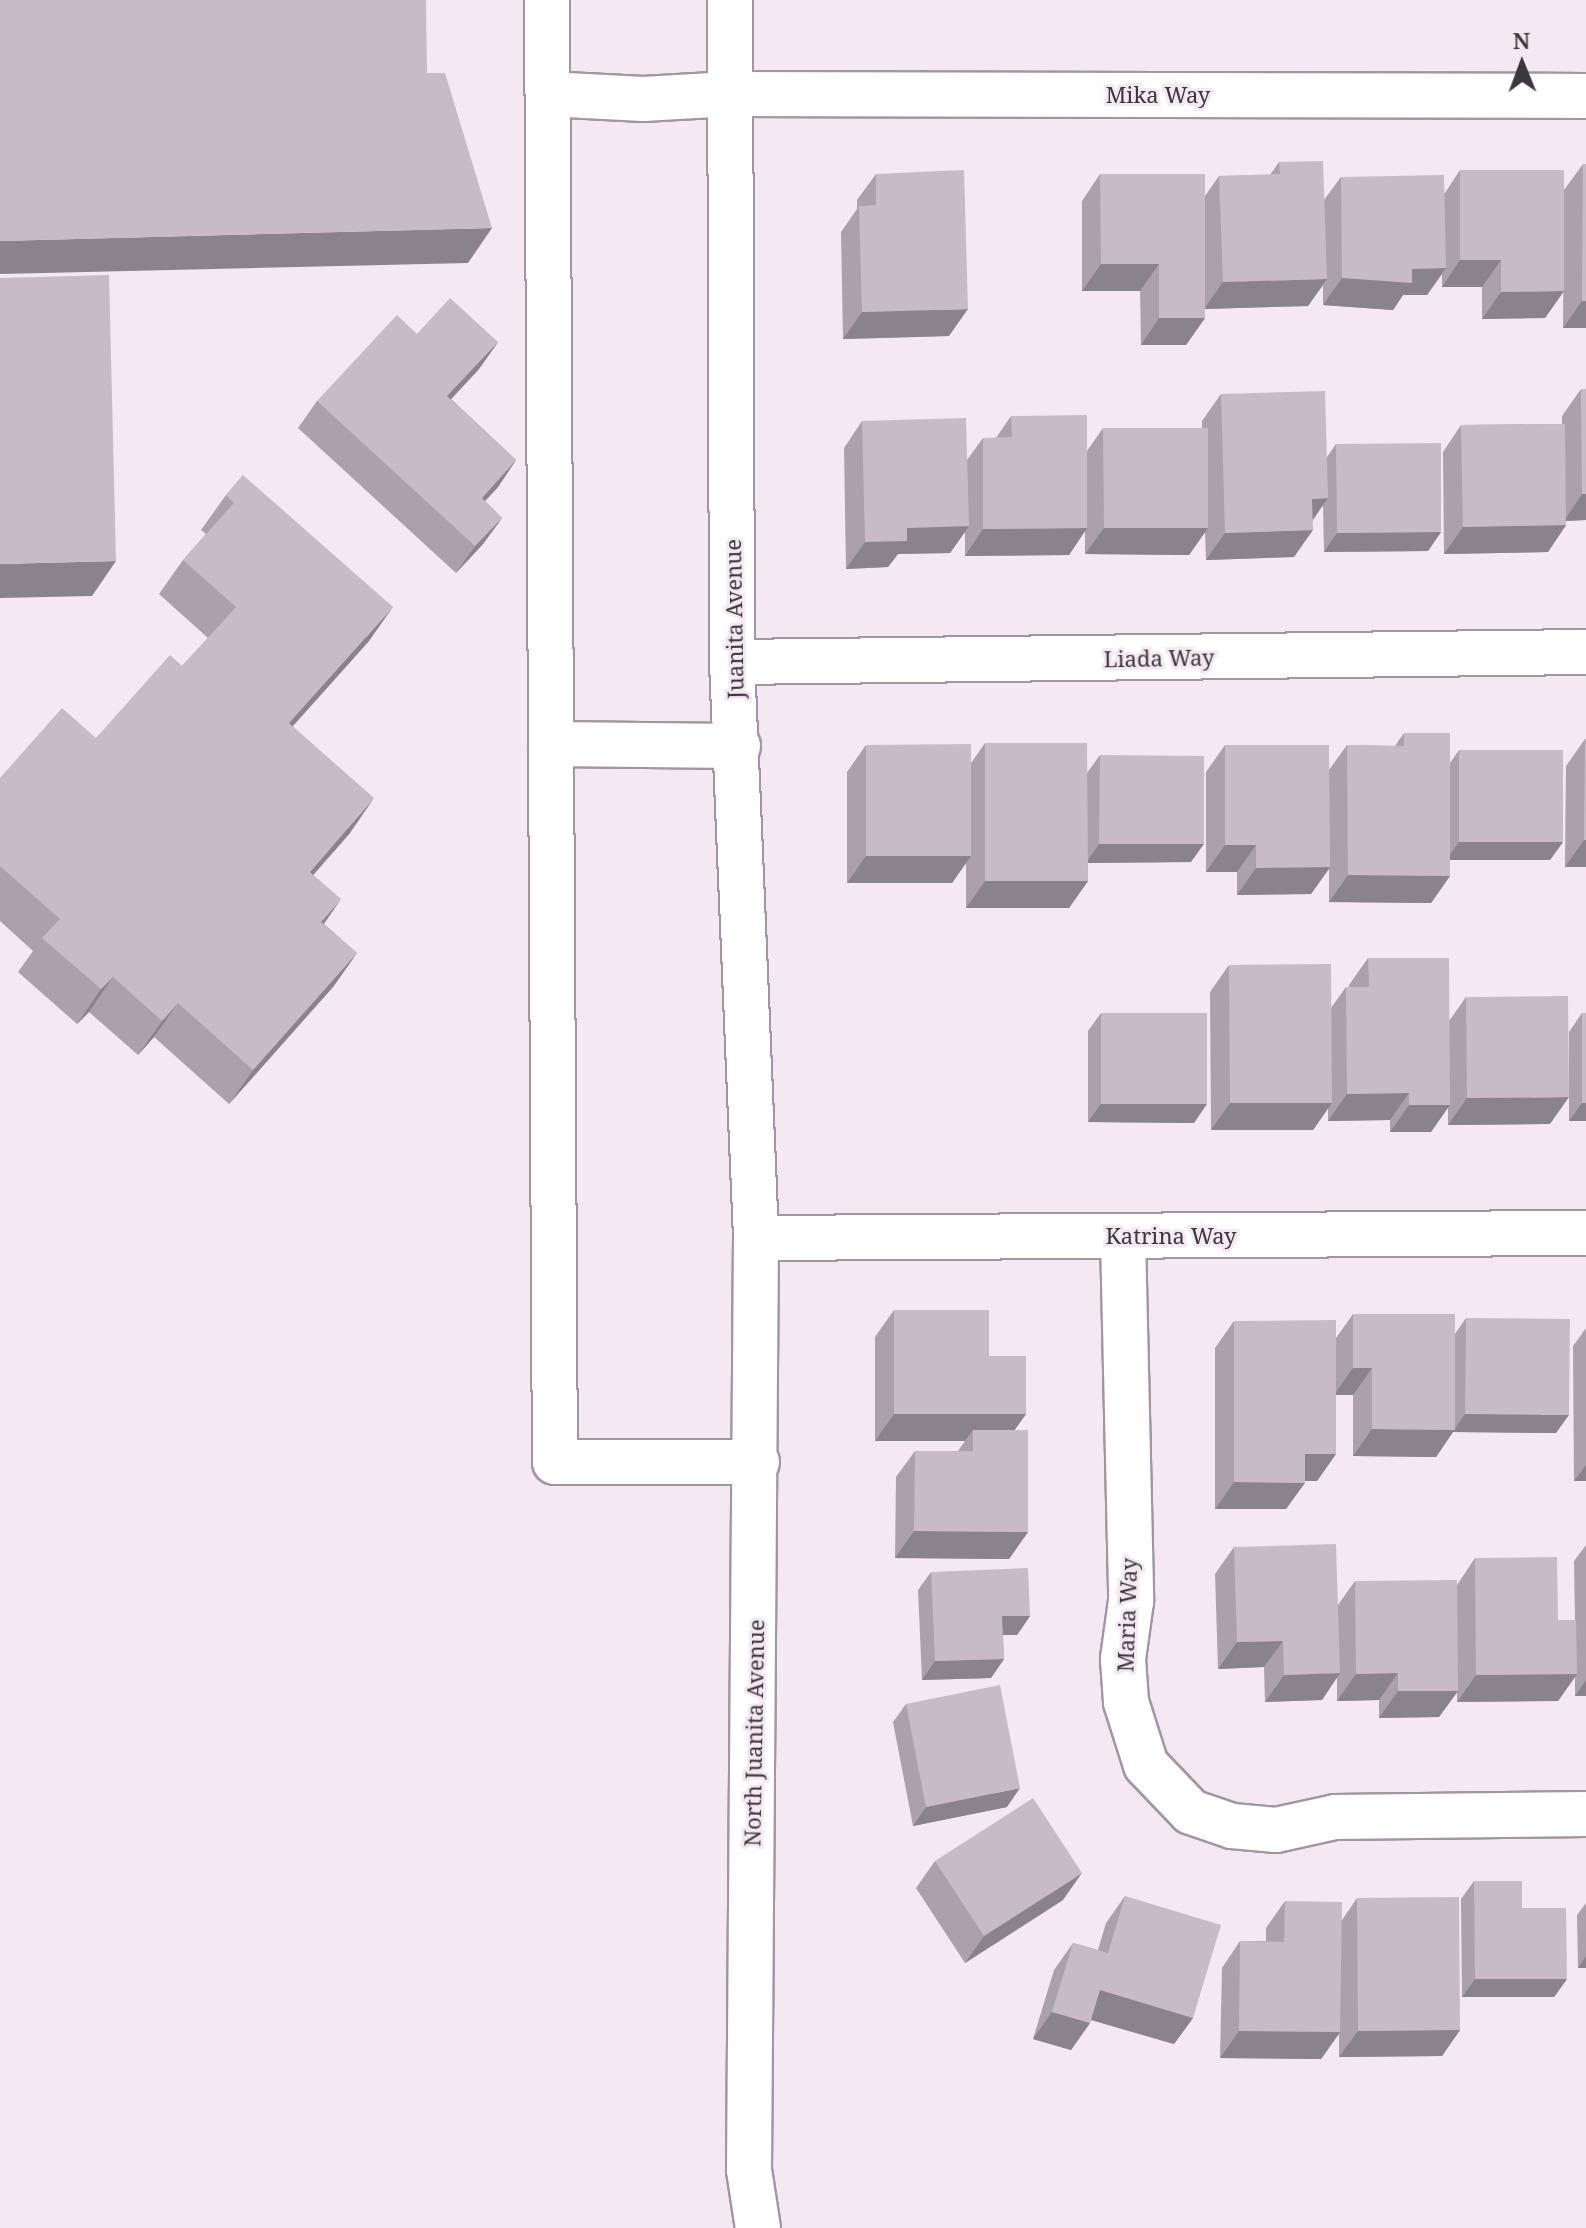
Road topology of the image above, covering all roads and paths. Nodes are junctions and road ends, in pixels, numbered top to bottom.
1 (547, 0) edge
2 (730, 0) edge
3 (548, 94) junction
4 (730, 94) junction
5 (1586, 96) edge
6 (1586, 652) edge
7 (732, 662) junction
8 (551, 744) junction
9 (738, 746) junction
10 (1586, 1233) edge
11 (1123, 1237) junction
12 (756, 1238) junction
13 (757, 1462) junction
14 (1586, 1814) edge
15 (758, 2228) edge

1 - 3 street
2 - 4 street, Juanita Avenue
3 - 4 street, Mika Way
3 - 8 street
4 - 5 street, Mika Way
4 - 7 street, Juanita Avenue
6 - 7 street, Liada Way
7 - 9 street, Juanita Avenue
8 - 9 street
8 - 13 street
9 - 12 street, Juanita Avenue
10 - 11 street, Katrina Way
11 - 12 street, Katrina Way
11 - 14 street, Maria Way
12 - 13 street, North Juanita Avenue
13 - 15 street, North Juanita Avenue

